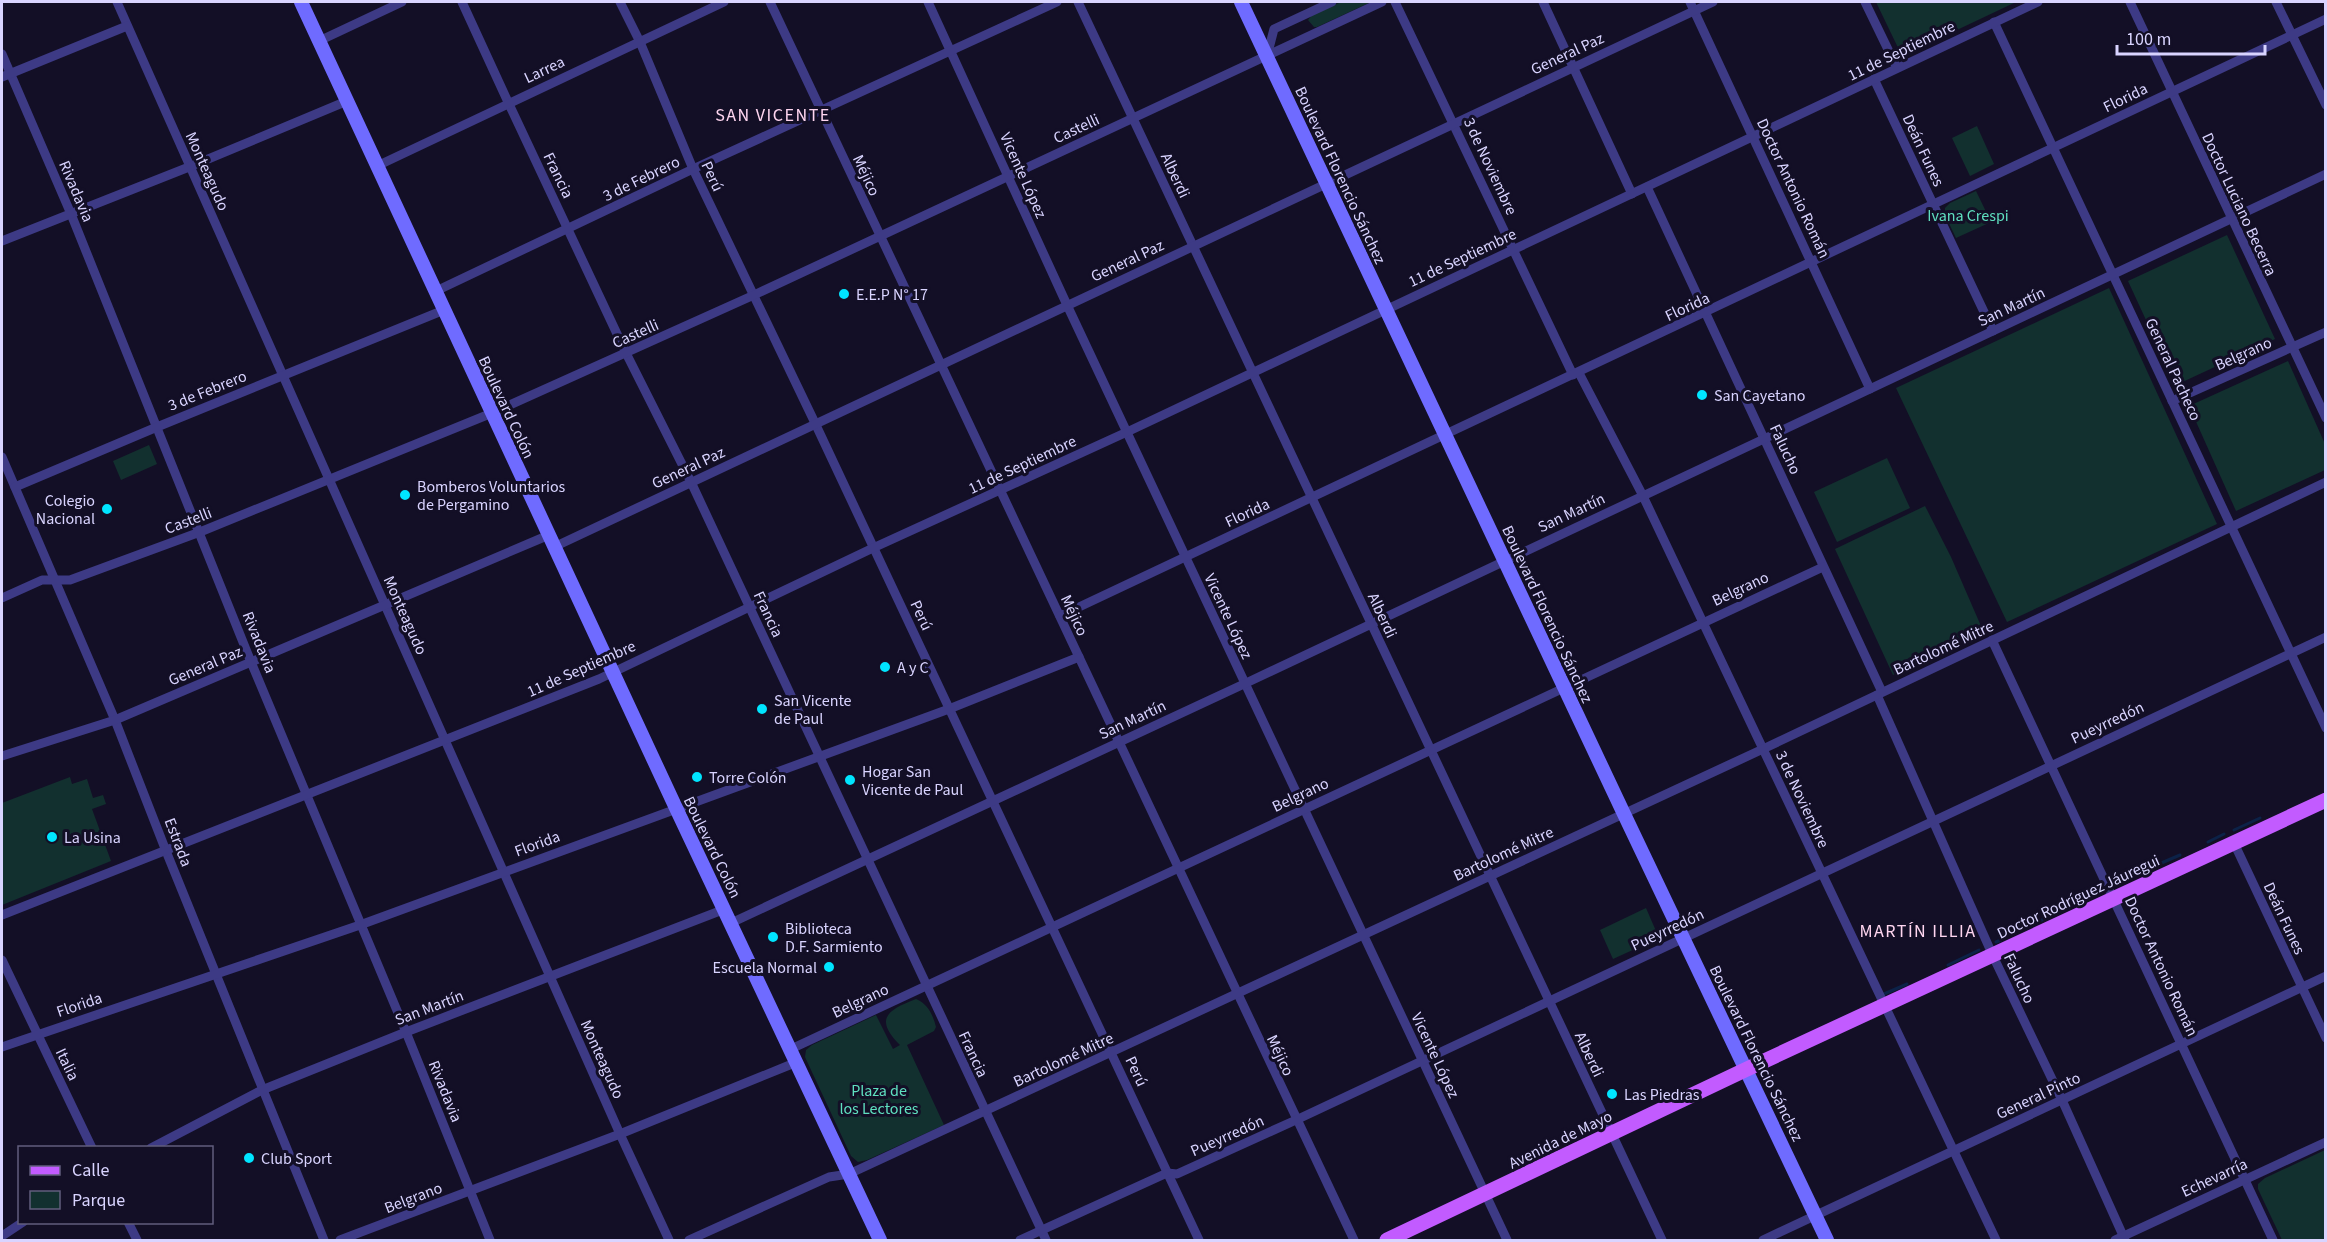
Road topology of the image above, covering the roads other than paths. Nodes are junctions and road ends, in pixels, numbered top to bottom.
1 (117, 2) edge
2 (301, 2) edge
3 (402, 2) edge
4 (462, 2) edge
5 (620, 2) edge
6 (724, 2) edge
7 (770, 2) edge
8 (928, 2) edge
9 (1057, 2) edge
10 (1078, 2) edge
11 (1241, 2) edge
12 (1332, 2) edge
13 (1382, 2) edge
14 (1395, 2) edge
15 (1543, 2) edge
16 (1713, 2) edge
17 (1865, 2) edge
18 (2038, 2) edge
19 (2130, 2) edge
20 (2276, 2) edge
21 (1692, 6) edge
22 (2325, 19) edge
23 (1994, 22) junction
24 (128, 26) junction
25 (2292, 35) junction
26 (319, 41) junction
27 (639, 42) junction
28 (951, 51) junction
29 (2, 54) edge
30 (1267, 56) junction
31 (1574, 66) junction
32 (1897, 68) junction
33 (6, 76) edge
34 (1874, 79) junction
35 (2171, 91) junction
36 (347, 101) junction
37 (508, 102) junction
38 (2325, 105) edge
39 (820, 112) junction
40 (1133, 117) junction
41 (1454, 122) junction
42 (1753, 136) junction
43 (2054, 148) junction
44 (377, 166) junction
45 (189, 167) junction
46 (693, 169) junction
47 (2325, 174) edge
48 (1007, 176) junction
49 (1327, 182) junction
50 (1647, 187) junction
51 (1632, 194) junction
52 (1934, 206) junction
53 (71, 214) junction
54 (2231, 219) junction
55 (568, 230) junction
56 (879, 236) junction
57 (2, 241) edge
58 (1193, 246) junction
59 (1514, 249) junction
60 (1813, 263) junction
61 (2114, 274) junction
62 (436, 291) junction
63 (754, 295) junction
64 (1067, 305) junction
65 (444, 310) junction
66 (1386, 310) junction
67 (1706, 314) junction
68 (1993, 331) junction
69 (2325, 332) edge
70 (2292, 347) junction
71 (626, 353) junction
72 (940, 365) junction
73 (1253, 373) junction
74 (1576, 374) junction
75 (283, 376) junction
76 (1870, 389) junction
77 (2172, 401) junction
78 (492, 413) junction
79 (2325, 418) edge
80 (815, 423) junction
81 (157, 427) junction
82 (1127, 432) junction
83 (1445, 434) junction
84 (1764, 437) junction
85 (2, 457) edge
86 (330, 480) junction
87 (691, 482) junction
88 (2325, 482) edge
89 (15, 487) junction
90 (1001, 490) junction
91 (1642, 494) junction
92 (1312, 499) junction
93 (2231, 527) junction
94 (200, 532) junction
95 (552, 541) junction
96 (873, 548) junction
97 (1186, 557) junction
98 (1504, 560) junction
99 (1823, 567) junction
100 (56, 580) junction
101 (2, 598) edge
102 (385, 606) junction
103 (749, 608) junction
104 (1060, 616) junction
105 (1702, 622) junction
106 (1370, 623) junction
107 (2325, 636) edge
108 (1992, 640) junction
109 (2290, 653) junction
110 (1079, 657) junction
111 (251, 662) junction
112 (613, 671) junction
113 (1244, 684) junction
114 (1565, 687) junction
115 (1879, 693) junction
116 (949, 709) junction
117 (115, 720) junction
118 (2325, 728) edge
119 (445, 740) junction
120 (1118, 742) junction
121 (1763, 749) junction
122 (1430, 751) junction
123 (2, 756) edge
124 (818, 757) junction
125 (2050, 765) junction
126 (306, 795) junction
127 (2325, 800) edge
128 (993, 801) junction
129 (676, 808) junction
130 (1304, 809) junction
131 (1624, 814) junction
132 (1934, 821) junction
133 (2234, 843) junction
134 (166, 851) junction
135 (866, 860) junction
136 (1176, 867) junction
137 (503, 871) junction
138 (1822, 873) junction
139 (1490, 876) junction
140 (2114, 898) junction
141 (725, 909) junction
142 (2, 915) edge
143 (731, 923) junction
144 (360, 925) junction
145 (1052, 926) junction
146 (1363, 935) junction
147 (1683, 938) junction
148 (1993, 956) junction
149 (2, 960) edge
150 (215, 974) junction
151 (550, 976) junction
152 (2325, 976) edge
153 (926, 985) junction
154 (2301, 987) junction
155 (1236, 993) junction
156 (1549, 1002) junction
157 (1885, 1005) junction
158 (406, 1032) junction
159 (37, 1035) junction
160 (2325, 1038) edge
161 (2182, 1044) junction
162 (2, 1047) edge
163 (790, 1049) junction
164 (1112, 1052) junction
165 (797, 1062) junction
166 (1422, 1062) junction
167 (1747, 1069) junction
168 (262, 1090) junction
169 (2062, 1100) junction
170 (985, 1112) junction
171 (1296, 1120) junction
172 (620, 1134) junction
173 (1611, 1134) junction
174 (2325, 1142) edge
175 (91, 1146) edge
176 (155, 1146) edge
177 (1954, 1150) junction
178 (1167, 1173) junction
179 (849, 1174) junction
180 (2245, 1179) junction
181 (469, 1191) junction
182 (1485, 1194) junction
183 (1816, 1215) junction
184 (20, 1224) edge
185 (129, 1224) edge
186 (1041, 1231) junction
187 (2, 1236) edge
188 (2121, 1239) edge
189 (137, 1240) edge
190 (324, 1240) edge
191 (340, 1240) edge
192 (490, 1240) edge
193 (669, 1240) edge
194 (689, 1240) edge
195 (880, 1240) edge
196 (1020, 1240) edge
197 (1046, 1240) edge
198 (1199, 1240) edge
199 (1354, 1240) edge
200 (1387, 1240) edge
201 (1507, 1240) edge
202 (1662, 1240) edge
203 (1763, 1240) edge
204 (1827, 1240) edge
205 (1996, 1240) edge
206 (2273, 1240) edge

1 - 24 street, Monteagudo
2 - 26 main road, Boulevard Colón
3 - 26 street
4 - 37 street, Francia
5 - 27 street, Perú
6 - 27 street, Larrea
7 - 39 street, Méjico
8 - 28 street, Vicente López
9 - 28 street, 3 de Febrero
10 - 40 street, Alberdi
11 - 30 main road, Boulevard Florencio Sánchez
12 - 30 street
13 - 30 street, Castelli
14 - 41 street, 3 de Noviembre
15 - 31 street
16 - 21 street, General Paz
17 - 32 street
18 - 23 street, 11 de Septiembre
19 - 35 street, Doctor Luciano Becerra
20 - 25 street
21 - 31 street, General Paz
21 - 42 street, Doctor Antonio Román
22 - 25 street, Florida
23 - 32 street, 11 de Septiembre
23 - 43 street, General Pacheco
24 - 33 street
24 - 45 street, Monteagudo
25 - 35 street, Florida
25 - 38 street
26 - 36 main road, Boulevard Colón
27 - 37 street, Larrea
27 - 46 street, Perú
28 - 39 street, 3 de Febrero
28 - 48 street, Vicente López
29 - 33 street, Rivadavia
30 - 40 street, Castelli
30 - 49 main road, Boulevard Florencio Sánchez
31 - 41 street, General Paz
31 - 51 street
32 - 34 street, 11 de Septiembre
33 - 53 street, Rivadavia
34 - 42 street, 11 de Septiembre
34 - 52 street, Deán Funes
35 - 43 street, Florida
35 - 54 street, Doctor Luciano Becerra
36 - 44 main road, Boulevard Colón
36 - 45 street
37 - 44 street, Larrea
37 - 55 street, Francia
39 - 46 street, 3 de Febrero
39 - 56 street, Méjico
40 - 48 street, Castelli
40 - 58 street, Alberdi
41 - 49 street, General Paz
41 - 59 street, 3 de Noviembre
42 - 50 street, 11 de Septiembre
42 - 60 street, Doctor Antonio Román
43 - 52 street, Florida
43 - 61 street, General Pacheco
44 - 62 main road, Boulevard Colón
45 - 53 street
45 - 75 street, Monteagudo
46 - 55 street, 3 de Febrero
46 - 63 street, Perú
47 - 54 street, San Martín
48 - 56 street, Castelli
48 - 64 street, Vicente López
49 - 58 street, General Paz
49 - 66 main road, Boulevard Florencio Sánchez
50 - 51 street, 11 de Septiembre
50 - 67 street, Falucho
51 - 59 street, 11 de Septiembre
52 - 60 street, Florida
52 - 68 street, Deán Funes
53 - 57 street
53 - 81 street, Rivadavia
54 - 61 street, San Martín
54 - 70 street, Doctor Luciano Becerra
55 - 62 street, 3 de Febrero
55 - 71 street, Francia
56 - 63 street, Castelli
56 - 72 street, Méjico
58 - 64 street, General Paz
58 - 73 street, Alberdi
59 - 66 street, 11 de Septiembre
59 - 74 street, 3 de Noviembre
60 - 67 street, Florida
60 - 76 street, Doctor Antonio Román
61 - 68 street, San Martín
61 - 77 street, General Pacheco
62 - 65 main road, Boulevard Colón
63 - 71 street, Castelli
63 - 80 street, Perú
64 - 72 street, General Paz
64 - 82 street, Vicente López
65 - 75 street, 3 de Febrero
65 - 78 main road, Boulevard Colón
66 - 73 street, 11 de Septiembre
66 - 83 main road, Boulevard Florencio Sánchez
67 - 74 street, Florida
67 - 84 street, Falucho
68 - 76 street, San Martín
69 - 70 street, Belgrano
70 - 77 street, Belgrano
70 - 79 street, Doctor Luciano Becerra
71 - 78 street, Castelli
71 - 87 street, Francia
72 - 80 street, General Paz
72 - 90 street, Méjico
73 - 82 street, 11 de Septiembre
73 - 92 street, Alberdi
74 - 83 street, Florida
74 - 91 street, 3 de Noviembre
75 - 81 street, 3 de Febrero
75 - 86 street, Monteagudo
76 - 84 street, San Martín
77 - 93 street, General Pacheco
78 - 86 street, Castelli
78 - 95 main road, Boulevard Colón
80 - 87 street, General Paz
80 - 96 street, Perú
81 - 89 street, 3 de Febrero
81 - 94 street, Rivadavia
82 - 90 street, 11 de Septiembre
82 - 97 street, Vicente López
83 - 92 street, Florida
83 - 98 main road, Boulevard Florencio Sánchez
84 - 91 street, San Martín
84 - 99 street, Falucho
85 - 89 street, Estrada
86 - 94 street, Castelli
86 - 102 street, Monteagudo
87 - 95 street, General Paz
87 - 103 street, Francia
88 - 93 street, Bartolomé Mitre
89 - 100 street, Estrada
90 - 96 street, 11 de Septiembre
90 - 104 street, Méjico
91 - 98 street, San Martín
91 - 105 street, 3 de Noviembre
92 - 97 street, Florida
92 - 106 street, Alberdi
93 - 108 street, Bartolomé Mitre
93 - 109 street, General Pacheco
94 - 100 street, Castelli
94 - 111 street, Rivadavia
95 - 102 street, General Paz
95 - 112 main road, Boulevard Colón
96 - 103 street, 11 de Septiembre
96 - 116 street, Perú
97 - 104 street, Florida
97 - 113 street, Vicente López
98 - 106 street, San Martín
98 - 114 main road, Boulevard Florencio Sánchez
99 - 105 street, Belgrano
99 - 115 street, Falucho
100 - 101 street, Castelli
100 - 117 street, Estrada
102 - 111 street, General Paz
102 - 119 street, Monteagudo
103 - 112 street, 11 de Septiembre
103 - 124 street, Francia
104 - 110 street, Méjico
105 - 114 street, Belgrano
105 - 121 street, 3 de Noviembre
106 - 113 street, San Martín
106 - 122 street, Alberdi
107 - 109 street, Pueyrredón
108 - 115 street, Bartolomé Mitre
108 - 125 street, Doctor Antonio Román
109 - 118 street, General Pacheco
109 - 125 street, Pueyrredón
110 - 116 street, Florida
110 - 120 street, Méjico
111 - 117 street, General Paz
111 - 126 street, Rivadavia
112 - 119 street, 11 de Septiembre
112 - 129 main road, Boulevard Colón
113 - 120 street, San Martín
113 - 130 street, Vicente López
114 - 122 street, Belgrano
114 - 131 main road, Boulevard Florencio Sánchez
115 - 121 street, Bartolomé Mitre
115 - 132 street, Falucho
116 - 124 street, Florida
116 - 128 street, Perú
117 - 123 street, General Paz
117 - 134 street, Estrada
119 - 126 street, 11 de Septiembre
119 - 137 street, Monteagudo
120 - 128 street, San Martín
120 - 136 street, Méjico
121 - 131 street, Bartolomé Mitre
121 - 138 street, 3 de Noviembre
122 - 130 street, Belgrano
122 - 139 street, Alberdi
124 - 129 street, Florida
124 - 135 street, Francia
125 - 132 street, Pueyrredón
125 - 140 street, Doctor Antonio Román
126 - 134 street, 11 de Septiembre
126 - 144 street, Rivadavia
127 - 133 main road, Doctor Rodríguez Jáuregui
128 - 135 street, San Martín
128 - 145 street, Perú
129 - 137 street, Florida
129 - 141 main road, Boulevard Colón
130 - 136 street, Belgrano
130 - 146 street, Vicente López
131 - 139 street, Bartolomé Mitre
131 - 147 main road, Boulevard Florencio Sánchez
132 - 138 street, Pueyrredón
132 - 148 street, Falucho
133 - 140 main road, Doctor Rodríguez Jáuregui
133 - 154 street, Deán Funes
134 - 142 street, 11 de Septiembre
134 - 150 street, Estrada
135 - 143 street, San Martín
135 - 153 street, Francia
136 - 145 street, Belgrano
136 - 155 street, Méjico
137 - 144 street, Florida
137 - 151 street, Monteagudo
138 - 147 street, Pueyrredón
138 - 157 street, 3 de Noviembre
139 - 146 street, Bartolomé Mitre
139 - 156 street, Alberdi
140 - 148 main road, Doctor Rodríguez Jáuregui
140 - 161 street, Doctor Antonio Román
141 - 143 main road, Boulevard Colón
141 - 151 street, San Martín
143 - 163 main road, Boulevard Colón
144 - 150 street, Florida
144 - 158 street, Rivadavia
145 - 153 street, Belgrano
145 - 164 street, Perú
146 - 155 street, Bartolomé Mitre
146 - 166 street, Vicente López
147 - 156 street, Pueyrredón
147 - 167 main road, Boulevard Florencio Sánchez
148 - 157 main road, Doctor Rodríguez Jáuregui
148 - 169 street, Falucho
149 - 159 street, Italia
150 - 159 street, Florida
150 - 168 street, Estrada
151 - 158 street, San Martín
151 - 172 street, Monteagudo
152 - 154 street, General Pinto
153 - 163 street, Belgrano
153 - 170 street, Francia
154 - 160 street, Deán Funes
154 - 161 street, General Pinto
155 - 164 street, Bartolomé Mitre
155 - 171 street, Méjico
156 - 166 street, Pueyrredón
156 - 173 street, Alberdi
157 - 167 main road, Doctor Rodríguez Jáuregui
157 - 177 street, 3 de Noviembre
158 - 168 street, San Martín
158 - 181 street, Rivadavia
159 - 162 street, Florida
159 - 175 street, Italia
161 - 169 street, General Pinto
161 - 180 street, Doctor Antonio Román
163 - 165 main road
164 - 170 street, Bartolomé Mitre
164 - 178 street, Perú
165 - 172 street, Belgrano
165 - 179 main road
166 - 171 street, Pueyrredón
166 - 182 street, Vicente López
167 - 173 main road, Avenida de Mayo
167 - 183 main road, Boulevard Florencio Sánchez
168 - 176 street, San Martín
168 - 190 street, Estrada
169 - 177 street, General Pinto
169 - 188 street, Falucho
170 - 179 street, Bartolomé Mitre
170 - 186 street, Francia
171 - 178 street, Pueyrredón
171 - 199 street, Méjico
172 - 181 street, Belgrano
172 - 193 street, Monteagudo
173 - 182 main road, Avenida de Mayo
173 - 202 street, Alberdi
174 - 180 street, Echevarría
177 - 183 street, General Pinto
177 - 205 street, 3 de Noviembre
178 - 186 street, Pueyrredón
178 - 198 street, Perú
179 - 194 street, Bartolomé Mitre
179 - 195 main road
180 - 188 street, Echevarría
180 - 206 street, Doctor Antonio Román
181 - 191 street, Belgrano
181 - 192 street, Rivadavia
182 - 200 main road, Avenida de Mayo
182 - 201 street, Vicente López
183 - 203 street, General Pinto
183 - 204 main road, Boulevard Florencio Sánchez
184 - 187 street
185 - 189 street
186 - 196 street, Pueyrredón
186 - 197 street, Francia

